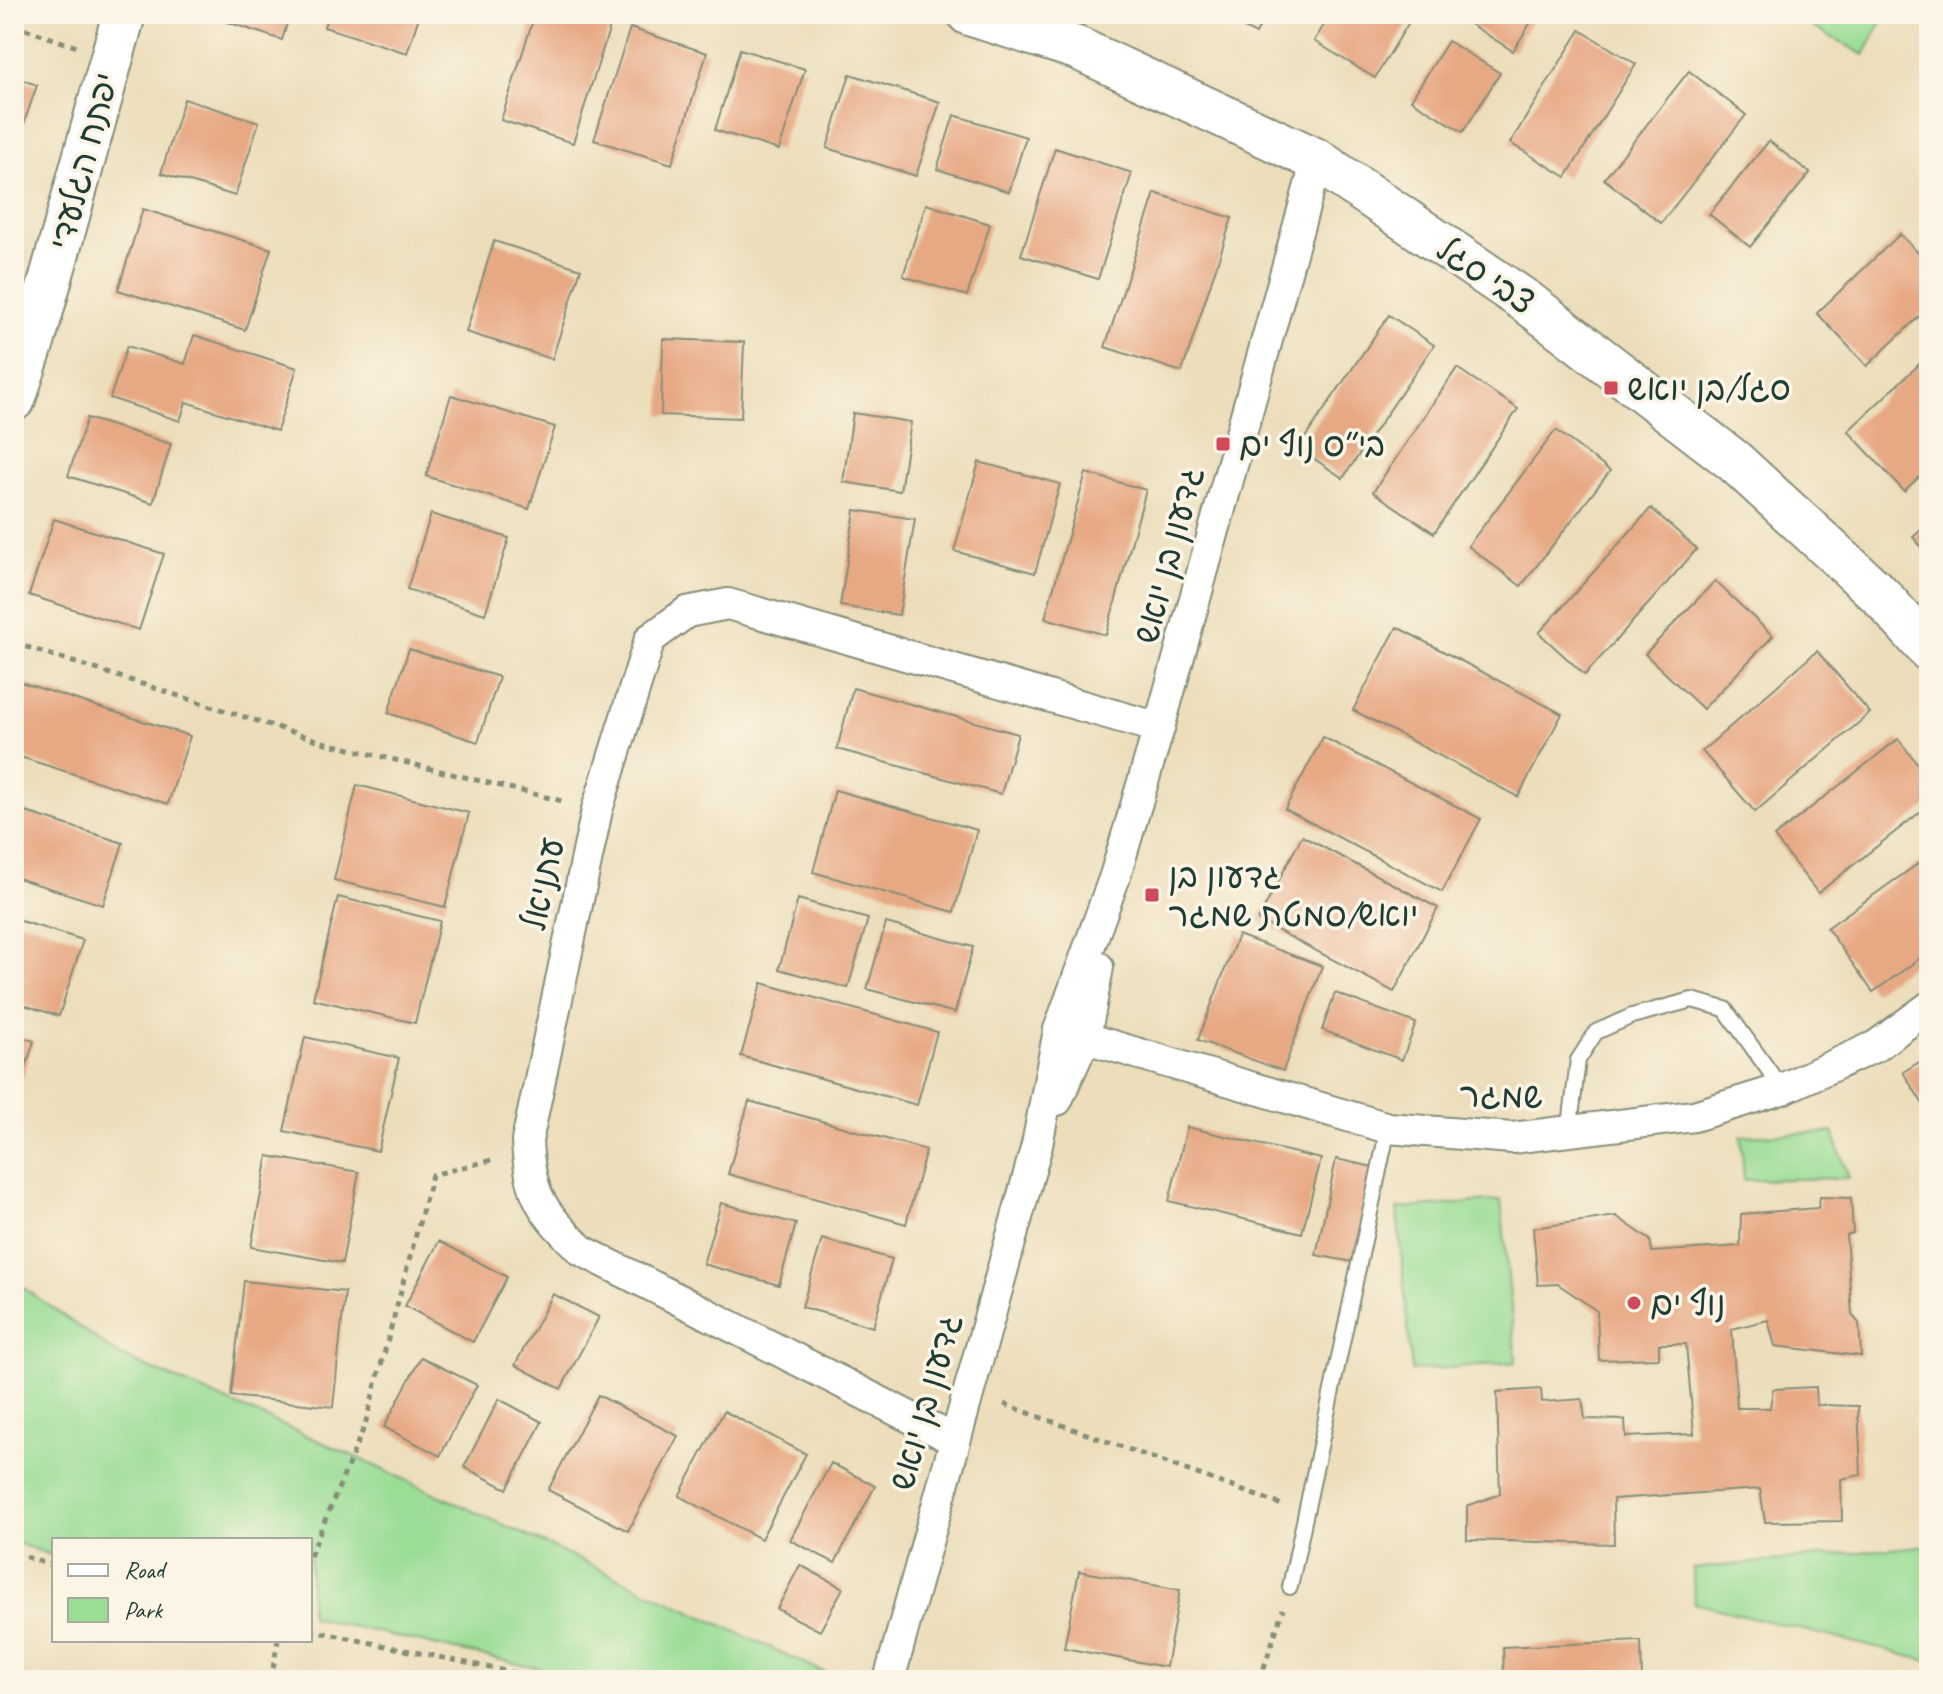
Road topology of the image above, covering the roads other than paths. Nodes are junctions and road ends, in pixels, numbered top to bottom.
1 (124, 14) edge
2 (969, 14) edge
3 (1317, 160) junction
4 (24, 336) edge
5 (14, 399) edge
6 (1929, 650) edge
7 (1159, 728) junction
8 (1929, 1007) edge
9 (1072, 1034) junction
10 (1782, 1089) junction
11 (1388, 1128) junction
12 (1568, 1134) junction
13 (953, 1439) junction
14 (1290, 1587) road end
15 (889, 1680) edge

1 - 4 street, יפתח הגלעדי
2 - 3 street, צבי סגל
3 - 6 street, צבי סגל
3 - 7 street, גדעון בן יואש
4 - 5 street, יפתח הגלעדי
7 - 9 street, גדעון בן יואש
7 - 13 street, עתניאל
8 - 10 street, שמגר
9 - 11 street, שמגר
9 - 13 street, גדעון בן יואש
10 - 12 street, שמגר
10 - 12 lane
11 - 12 street, שמגר
11 - 14 lane
13 - 15 street, גדעון בן יואש

